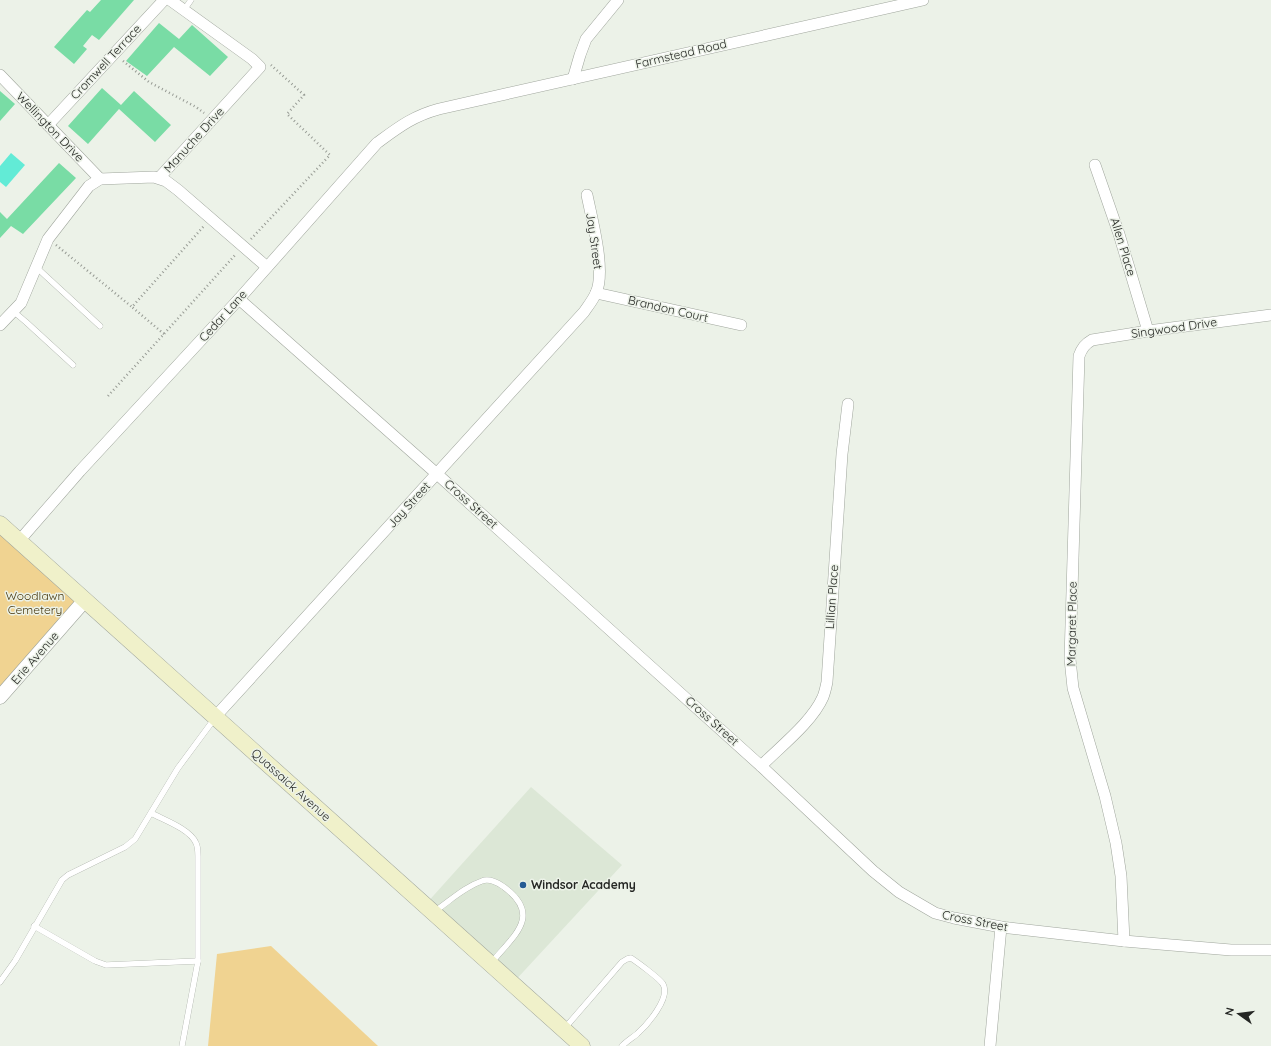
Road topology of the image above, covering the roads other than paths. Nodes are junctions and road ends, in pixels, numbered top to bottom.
1 (164, 0) edge
2 (170, 0) edge
3 (191, 0) edge
4 (618, 0) edge
5 (923, 0) edge
6 (184, 10) junction
7 (0, 75) edge
8 (573, 78) junction
9 (439, 109) joint
10 (48, 125) junction
11 (1095, 165) dead end
12 (159, 178) junction
13 (100, 179) junction
14 (587, 195) dead end
15 (36, 267) junction
16 (266, 267) junction
17 (596, 293) junction
18 (239, 299) junction
19 (12, 311) junction
20 (1271, 315) edge
21 (0, 325) edge
22 (100, 326) dead end
23 (741, 326) dead end
24 (1148, 331) junction
25 (1081, 350) joint
26 (73, 365) dead end
27 (848, 404) dead end
28 (437, 474) junction
29 (0, 524) edge
30 (19, 541) junction
31 (85, 600) junction
32 (0, 697) edge
33 (215, 718) junction
34 (761, 766) junction
35 (151, 813) junction
36 (432, 912) junction
37 (34, 926) junction
38 (1001, 927) junction
39 (1124, 941) junction
40 (1271, 950) edge
41 (198, 961) junction
42 (491, 964) junction
43 (0, 982) edge
44 (564, 1030) junction
45 (182, 1046) edge
46 (582, 1046) edge
47 (622, 1046) edge
48 (990, 1046) edge

1 - 10 street, Cromwell Terrace
2 - 6 street
3 - 6 lane
4 - 8 street
5 - 8 street, Farmstead Road
6 - 12 street, Manuche Drive
7 - 10 street, Wellington Drive
8 - 9 street, Farmstead Road
9 - 16 street, Cedar Lane
10 - 13 street, Wellington Drive
11 - 24 street, Allen Place
12 - 13 street, Manuche Drive
12 - 16 street
13 - 15 street
14 - 17 street, Jay Street
15 - 19 street
15 - 22 lane
16 - 18 street, Cedar Lane
17 - 23 street, Brandon Court
17 - 28 street, Jay Street
18 - 28 street, Cross Street
18 - 30 street, Cedar Lane
19 - 21 street
19 - 26 lane
20 - 24 street, Singwood Drive
24 - 25 street, Singwood Drive
25 - 39 street, Margaret Place
27 - 34 street, Lillian Place
28 - 33 street, Jay Street
28 - 34 street, Cross Street
29 - 30 main road, Quassaick Avenue
30 - 31 main road, Quassaick Avenue
31 - 32 street, Erie Avenue
31 - 33 main road, Quassaick Avenue
33 - 35 lane
33 - 36 main road, Quassaick Avenue
34 - 38 street, Cross Street
35 - 37 lane
35 - 41 lane
36 - 42 main road, Quassaick Avenue
36 - 42 lane
37 - 41 lane
37 - 43 lane
38 - 39 street, Cross Street
38 - 48 street
39 - 40 street, Cross Street
41 - 45 lane
42 - 44 main road, Quassaick Avenue
44 - 46 main road, Quassaick Avenue
44 - 47 lane

